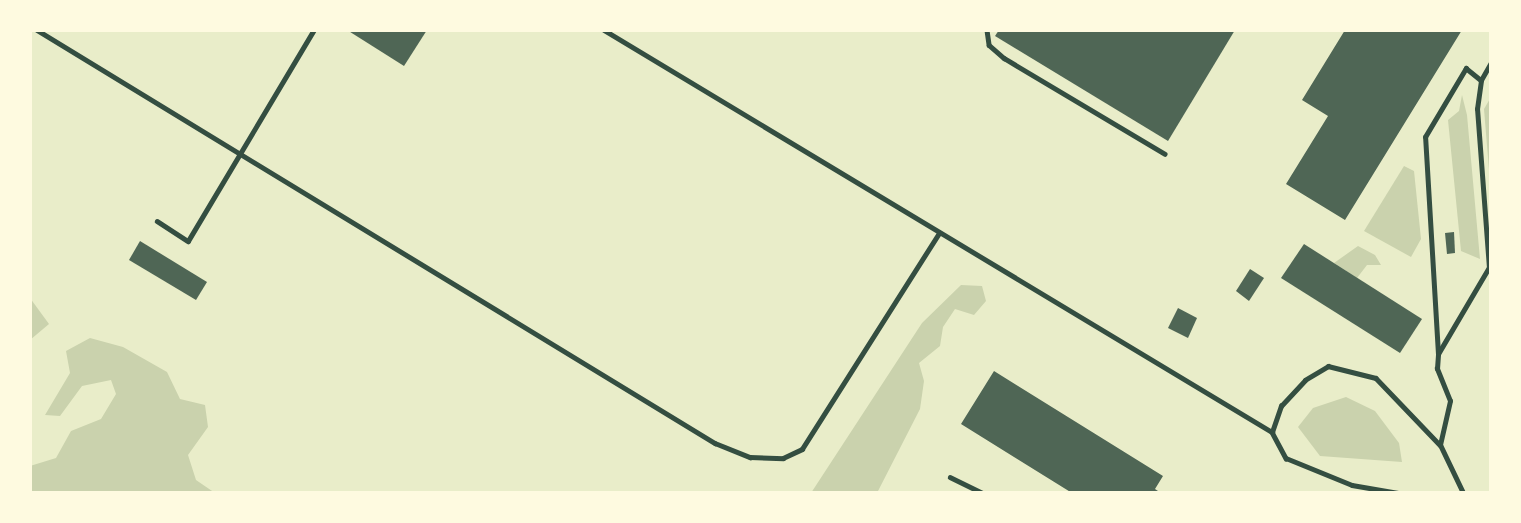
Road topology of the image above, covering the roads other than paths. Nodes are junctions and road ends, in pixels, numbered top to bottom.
1 (37, 30) edge
2 (314, 30) edge
3 (604, 30) edge
4 (987, 30) edge
5 (1491, 63) edge
6 (1481, 80) junction
7 (240, 151) junction
8 (1165, 154) dead end
9 (157, 221) dead end
10 (939, 234) junction
11 (1490, 266) edge
12 (1438, 354) junction
13 (1272, 432) junction
14 (1440, 445) junction
15 (950, 477) dead end
16 (983, 493) edge
17 (1399, 493) edge
18 (1463, 493) edge

1 - 7 lane
2 - 7 lane
3 - 10 lane
4 - 8 lane
5 - 6 lane
6 - 11 lane
6 - 12 lane
7 - 9 lane
7 - 10 lane
10 - 13 lane
11 - 12 lane
12 - 14 lane
13 - 14 lane
13 - 17 lane
14 - 18 lane
15 - 16 lane

